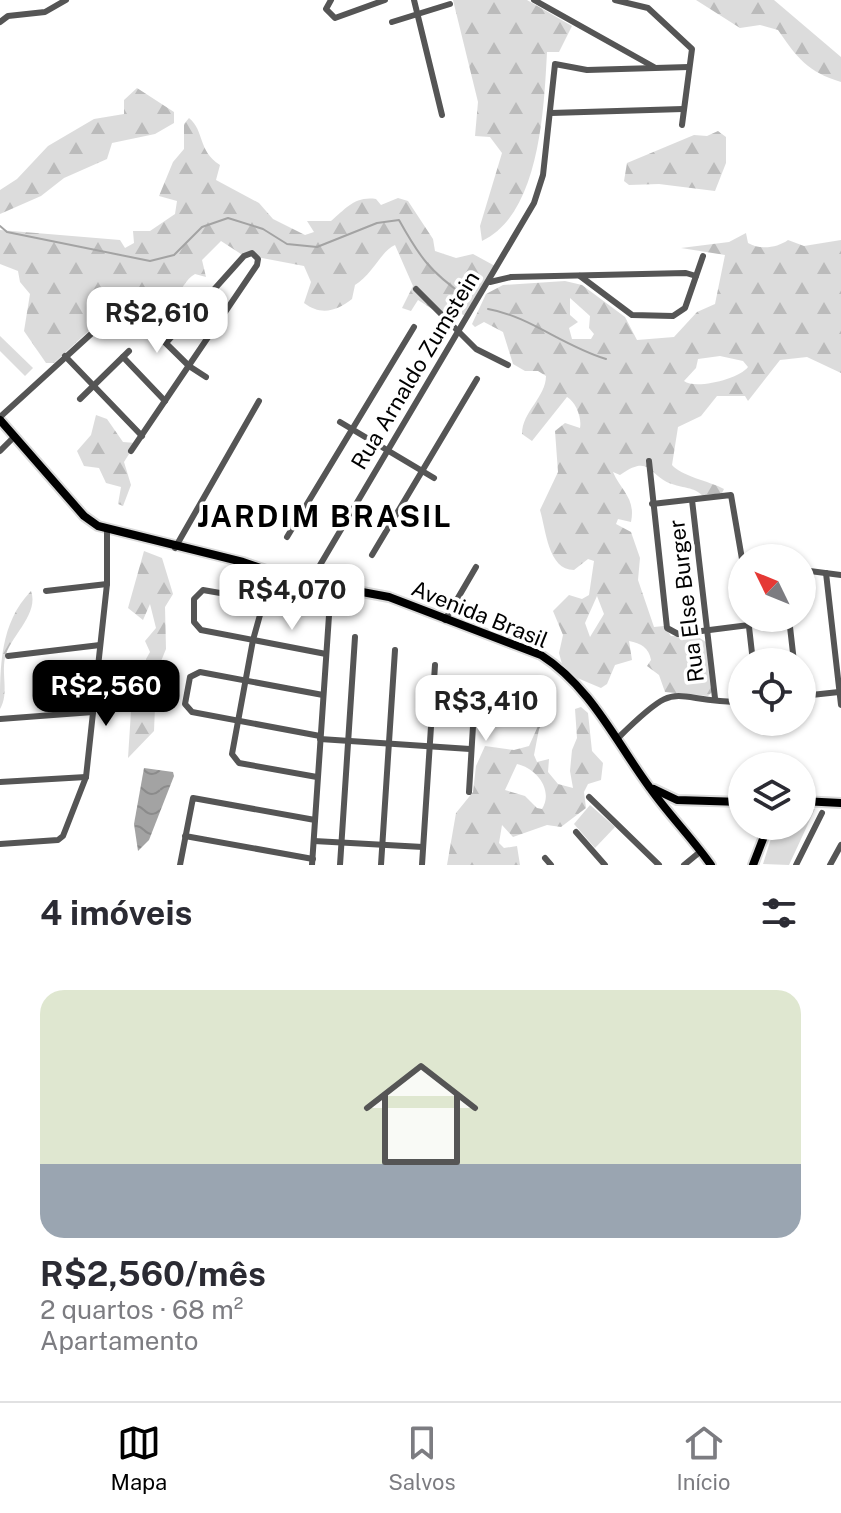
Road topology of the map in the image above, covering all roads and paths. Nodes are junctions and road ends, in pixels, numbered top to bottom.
1 (66, 0) edge
2 (331, 0) edge
3 (385, 0) edge
4 (414, 0) edge
5 (534, 0) edge
6 (615, 0) edge
7 (450, 4) dead end
8 (419, 14) junction
9 (0, 22) edge
10 (392, 22) dead end
11 (636, 56) junction
12 (689, 67) junction
13 (657, 68) junction
14 (636, 69) junction
15 (683, 109) junction
16 (551, 113) junction
17 (442, 115) dead end
18 (682, 125) dead end
19 (703, 256) dead end
20 (496, 271) junction
21 (579, 276) junction
22 (696, 276) junction
23 (511, 277) junction
24 (490, 282) junction
25 (416, 289) dead end
26 (414, 327) dead end
27 (458, 332) junction
28 (166, 343) junction
29 (129, 351) dead end
30 (65, 356) junction
31 (123, 357) junction
32 (508, 365) dead end
33 (189, 366) junction
34 (206, 377) dead end
35 (477, 379) dead end
36 (94, 386) junction
37 (80, 399) dead end
38 (165, 401) junction
39 (259, 401) dead end
40 (0, 418) edge
41 (340, 422) dead end
42 (353, 430) junction
43 (15, 436) junction
44 (142, 436) junction
45 (388, 450) junction
46 (0, 451) edge
47 (131, 451) dead end
48 (649, 461) dead end
49 (422, 471) junction
50 (434, 478) dead end
51 (692, 500) junction
52 (652, 504) junction
53 (107, 530) junction
54 (287, 537) dead end
55 (740, 544) edge
56 (175, 548) junction
57 (372, 555) dead end
58 (476, 567) dead end
59 (272, 572) junction
60 (816, 572) edge
61 (826, 573) junction
62 (841, 575) edge
63 (310, 582) junction
64 (107, 584) junction
65 (331, 586) junction
66 (46, 591) dead end
67 (264, 601) junction
68 (329, 612) junction
69 (445, 620) junction
70 (728, 627) edge
71 (709, 632) junction
72 (355, 637) dead end
73 (253, 640) junction
74 (100, 645) junction
75 (395, 650) dead end
76 (326, 654) junction
77 (8, 656) dead end
78 (435, 665) dead end
79 (245, 681) junction
80 (839, 692) junction
81 (475, 693) dead end
82 (816, 694) edge
83 (323, 695) junction
84 (715, 698) junction
85 (728, 700) edge
86 (841, 705) edge
87 (93, 712) junction
88 (0, 719) edge
89 (238, 720) junction
90 (619, 737) junction
91 (320, 738) junction
92 (347, 741) junction
93 (389, 744) junction
94 (429, 746) junction
95 (470, 749) junction
96 (86, 777) junction
97 (317, 777) junction
98 (0, 782) edge
99 (646, 784) junction
100 (469, 792) dead end
101 (589, 797) dead end
102 (728, 802) edge
103 (816, 802) edge
104 (841, 803) edge
105 (681, 804) junction
106 (822, 813) dead end
107 (315, 820) junction
108 (677, 822) junction
109 (576, 832) dead end
110 (185, 836) junction
111 (763, 840) edge
112 (314, 841) junction
113 (341, 843) junction
114 (0, 844) edge
115 (383, 845) junction
116 (841, 845) edge
117 (423, 847) junction
118 (701, 851) junction
119 (545, 858) dead end
120 (312, 862) edge
121 (180, 865) edge
122 (340, 865) edge
123 (381, 865) edge
124 (422, 865) edge
125 (551, 865) edge
126 (605, 865) edge
127 (659, 865) edge
128 (684, 865) edge
129 (711, 865) edge
130 (753, 865) edge
131 (796, 865) edge
132 (830, 865) edge

1 - 9 street
2 - 3 street
4 - 8 street
5 - 11 street
6 - 12 street
7 - 8 street
8 - 10 street
8 - 17 street
11 - 13 street
11 - 14 street
12 - 13 street
12 - 15 street
13 - 14 street
14 - 16 street, Rua Arnaldo Zumstein
15 - 16 street
15 - 18 street
16 - 20 street, Rua Arnaldo Zumstein
19 - 22 street
20 - 23 street
20 - 24 street, Rua Arnaldo Zumstein
21 - 22 street
21 - 22 street
21 - 23 street
23 - 24 street
24 - 27 street, Rua Arnaldo Zumstein
25 - 27 street
26 - 42 street
27 - 32 street
27 - 45 street, Rua Arnaldo Zumstein
28 - 30 street
28 - 33 street
28 - 33 street
29 - 31 street
30 - 36 street
30 - 40 street
31 - 36 street
31 - 38 street
33 - 34 street
33 - 38 street
35 - 49 street
36 - 37 street
36 - 44 street
38 - 44 street
39 - 56 street
40 - 43 main road, Avenida Brasil
41 - 42 street
42 - 45 street
42 - 54 street
43 - 46 street
43 - 53 main road, Avenida Brasil
44 - 47 street
45 - 49 street
45 - 63 street, Rua Arnaldo Zumstein
48 - 52 street
49 - 50 street
49 - 57 street
51 - 52 street
51 - 55 street
51 - 71 street, Rua Else Burger
52 - 71 street
53 - 56 main road, Avenida Brasil
53 - 64 street
56 - 59 main road, Avenida Brasil
58 - 69 street
59 - 63 main road, Avenida Brasil
59 - 67 street
60 - 61 street
61 - 62 street
61 - 80 street
63 - 65 main road, Avenida Brasil
64 - 66 street
64 - 74 street
65 - 68 street
65 - 69 main road, Avenida Brasil
67 - 68 street
67 - 73 street
67 - 73 street
68 - 76 street
69 - 90 main road, Avenida Brasil
70 - 71 street
71 - 84 street, Rua Else Burger
72 - 92 street
73 - 76 street
73 - 79 street
74 - 77 street
74 - 87 street
75 - 93 street
76 - 83 street
78 - 94 street
79 - 83 street
79 - 89 street
79 - 89 street
80 - 82 street
80 - 86 street
81 - 95 street
83 - 91 street
84 - 85 street
84 - 90 street
87 - 88 street
87 - 96 street
89 - 91 street
89 - 97 street
90 - 99 main road, Avenida Brasil
91 - 92 street
91 - 97 street
92 - 93 street
92 - 113 street
93 - 94 street
93 - 115 street
94 - 95 street
94 - 117 street
95 - 100 street
96 - 98 street
96 - 114 street
97 - 107 street
99 - 105 main road
99 - 108 main road, Avenida Brasil
101 - 127 street
102 - 105 main road
103 - 104 main road
105 - 108 main road
106 - 131 street
107 - 110 street
107 - 112 street
108 - 118 main road, Avenida Brasil
109 - 126 street
110 - 120 street
110 - 121 street
111 - 130 main road
112 - 113 street
112 - 120 street
113 - 115 street
113 - 122 street
115 - 117 street
115 - 123 street
116 - 132 street
117 - 124 street
118 - 128 street
118 - 129 main road, Avenida Brasil
119 - 125 street

